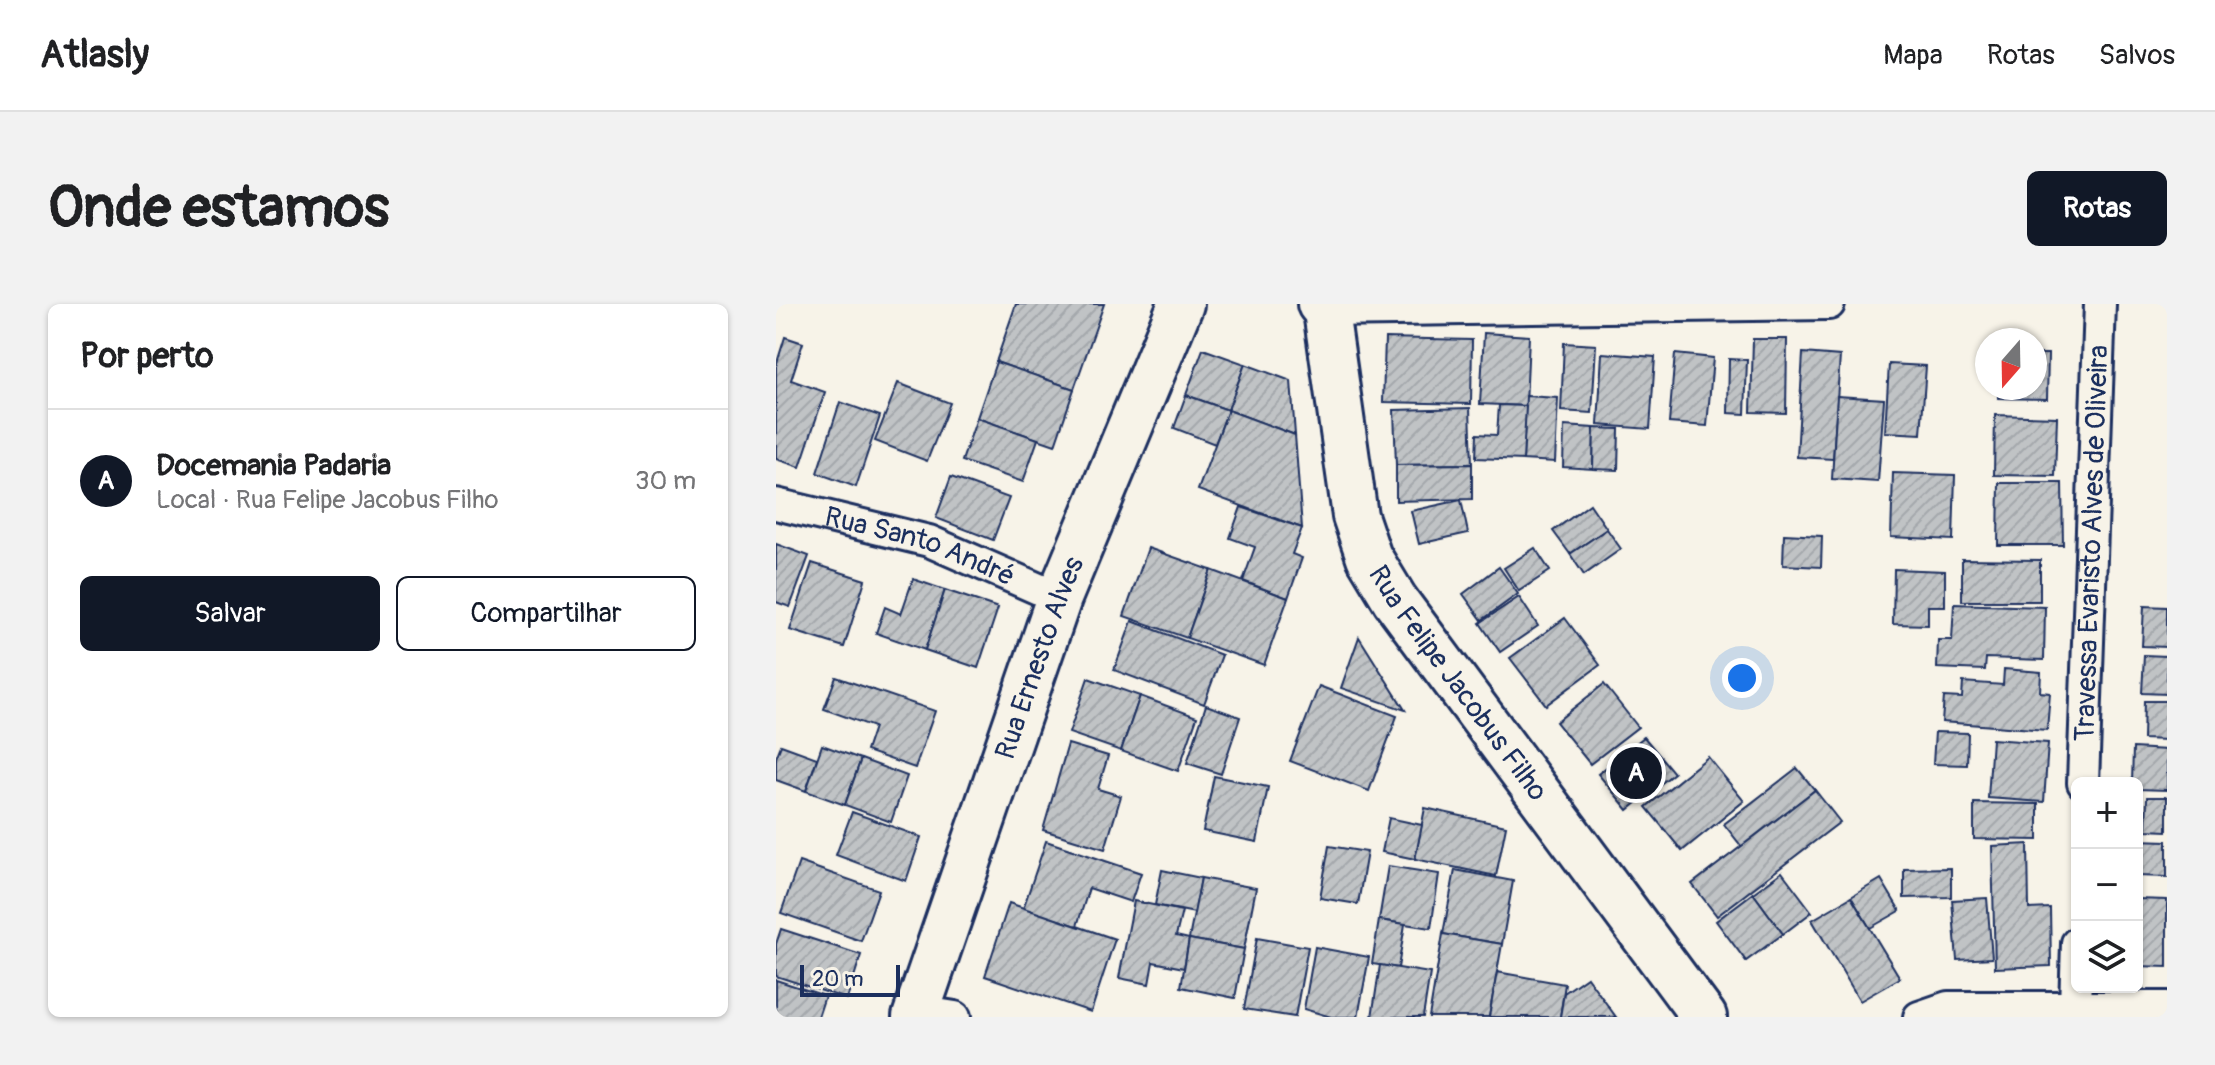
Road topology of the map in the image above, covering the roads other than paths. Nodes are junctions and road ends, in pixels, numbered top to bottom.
1 (1181, 304) edge
2 (1829, 304) edge
3 (2100, 304) edge
4 (1323, 308) edge
5 (776, 504) edge
6 (1059, 598) junction
7 (2083, 777) edge
8 (2075, 993) edge
9 (2075, 1007) junction
10 (2167, 1007) edge
11 (929, 1015) edge
12 (1704, 1017) edge
13 (1919, 1017) edge

1 - 6 main road, Rua Ernesto Alves
2 - 4 street
3 - 7 street, Travessa Evaristo Alves de Oliveira
4 - 12 main road, Rua Felipe Jacobus Filho
5 - 6 street, Rua Santo André
6 - 11 main road, Rua Ernesto Alves
8 - 9 street
9 - 10 street
9 - 13 street

